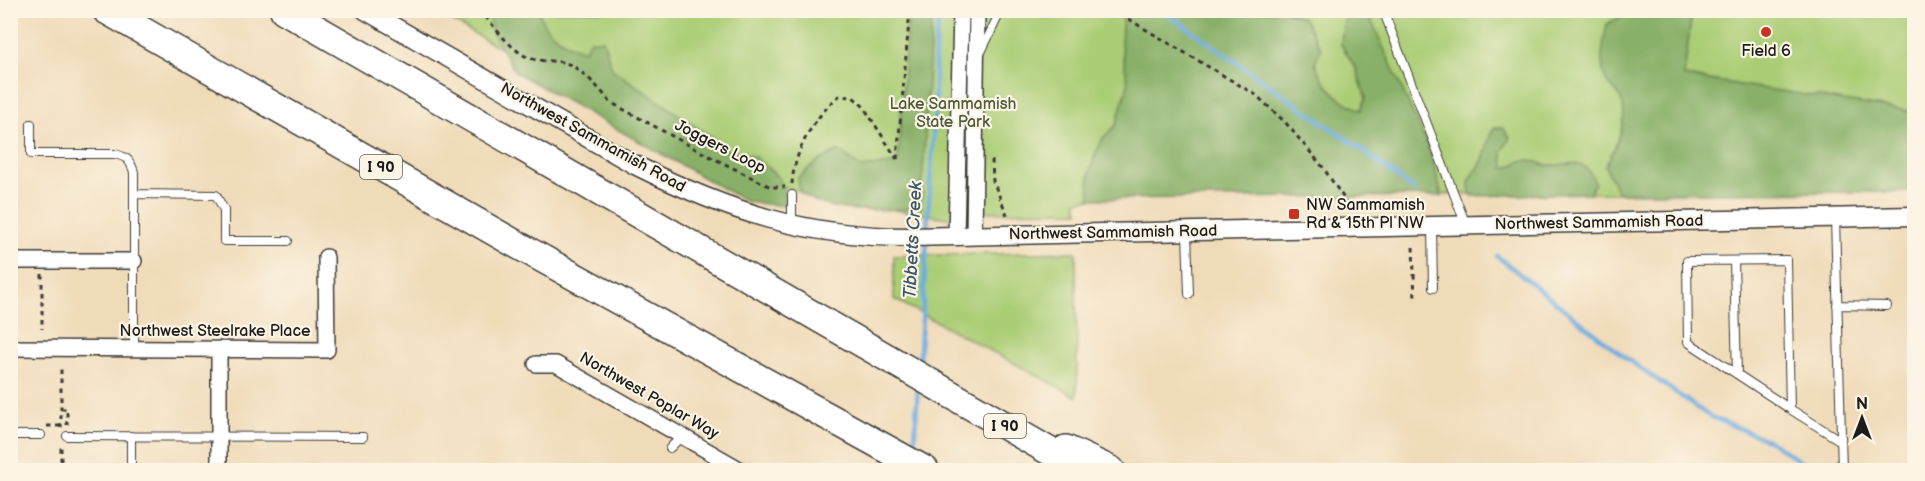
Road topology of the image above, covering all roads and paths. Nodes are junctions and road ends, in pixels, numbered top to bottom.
1 (106, 10) edge
2 (284, 10) edge
3 (365, 10) edge
4 (479, 10) edge
5 (910, 10) edge
6 (961, 10) edge
7 (1001, 10) edge
8 (1113, 10) edge
9 (1383, 10) edge
10 (979, 15) edge
11 (975, 65) junction
12 (31, 123) dead end
13 (993, 166) dead end
14 (134, 194) junction
15 (792, 195) dead end
16 (1348, 210) dead end
17 (1914, 216) edge
18 (1008, 218) dead end
19 (1835, 218) junction
20 (792, 226) junction
21 (1432, 226) junction
22 (1466, 226) junction
23 (1187, 231) junction
24 (974, 236) junction
25 (947, 237) junction
26 (288, 241) dead end
27 (1413, 247) dead end
28 (326, 257) dead end
29 (10, 261) edge
30 (134, 261) junction
31 (1734, 261) junction
32 (42, 269) dead end
33 (1433, 288) dead end
34 (1189, 294) dead end
35 (1414, 300) dead end
36 (1837, 305) junction
37 (1887, 306) dead end
38 (42, 329) dead end
39 (10, 348) edge
40 (134, 348) junction
41 (219, 349) junction
42 (536, 364) dead end
43 (62, 366) dead end
44 (1737, 374) junction
45 (929, 382) junction
46 (61, 409) junction
47 (1790, 409) junction
48 (67, 413) dead end
49 (10, 435) edge
50 (41, 435) dead end
51 (67, 436) dead end
52 (131, 436) junction
53 (682, 436) junction
54 (219, 437) junction
55 (363, 437) dead end
56 (1841, 441) junction
57 (670, 448) dead end
58 (892, 462) edge
59 (924, 470) edge
60 (61, 471) edge
61 (131, 471) edge
62 (219, 471) edge
63 (741, 471) edge
64 (1082, 471) edge
65 (1111, 471) edge
66 (1842, 471) edge

1 - 58 highway, I 90
2 - 45 highway, I 90
3 - 20 street, Northwest Sammamish Road
4 - 5 path, Joggers Loop
6 - 25 street
7 - 11 lane
8 - 16 path
9 - 22 lane
10 - 11 street
11 - 24 street
12 - 14 lane
13 - 18 path
14 - 26 lane
14 - 30 lane
15 - 20 lane
17 - 19 street, Northwest Sammamish Road
19 - 22 street, Northwest Sammamish Road
19 - 36 lane
20 - 25 street, Northwest Sammamish Road
21 - 22 street, Northwest Sammamish Road
21 - 23 street, Northwest Sammamish Road
21 - 33 lane
23 - 24 street, Northwest Sammamish Road
23 - 34 lane
24 - 25 street, Northwest Sammamish Road
27 - 35 path
28 - 41 street, Northwest Steelrake Place
29 - 30 street
30 - 40 lane
31 - 44 lane
31 - 44 lane
31 - 47 lane
32 - 38 path
36 - 37 lane
36 - 56 lane
39 - 40 street, Northwest Steelrake Place
40 - 41 street, Northwest Steelrake Place
41 - 54 street
42 - 53 street, Northwest Poplar Way
43 - 46 path
44 - 47 lane
45 - 64 highway, I 90
45 - 65 highway
46 - 48 path
46 - 60 path
47 - 56 lane
49 - 50 lane
51 - 52 lane
52 - 54 lane
52 - 61 lane
53 - 57 lane
53 - 63 street, Northwest Poplar Way
54 - 55 lane
54 - 62 street
56 - 66 lane
58 - 59 highway

